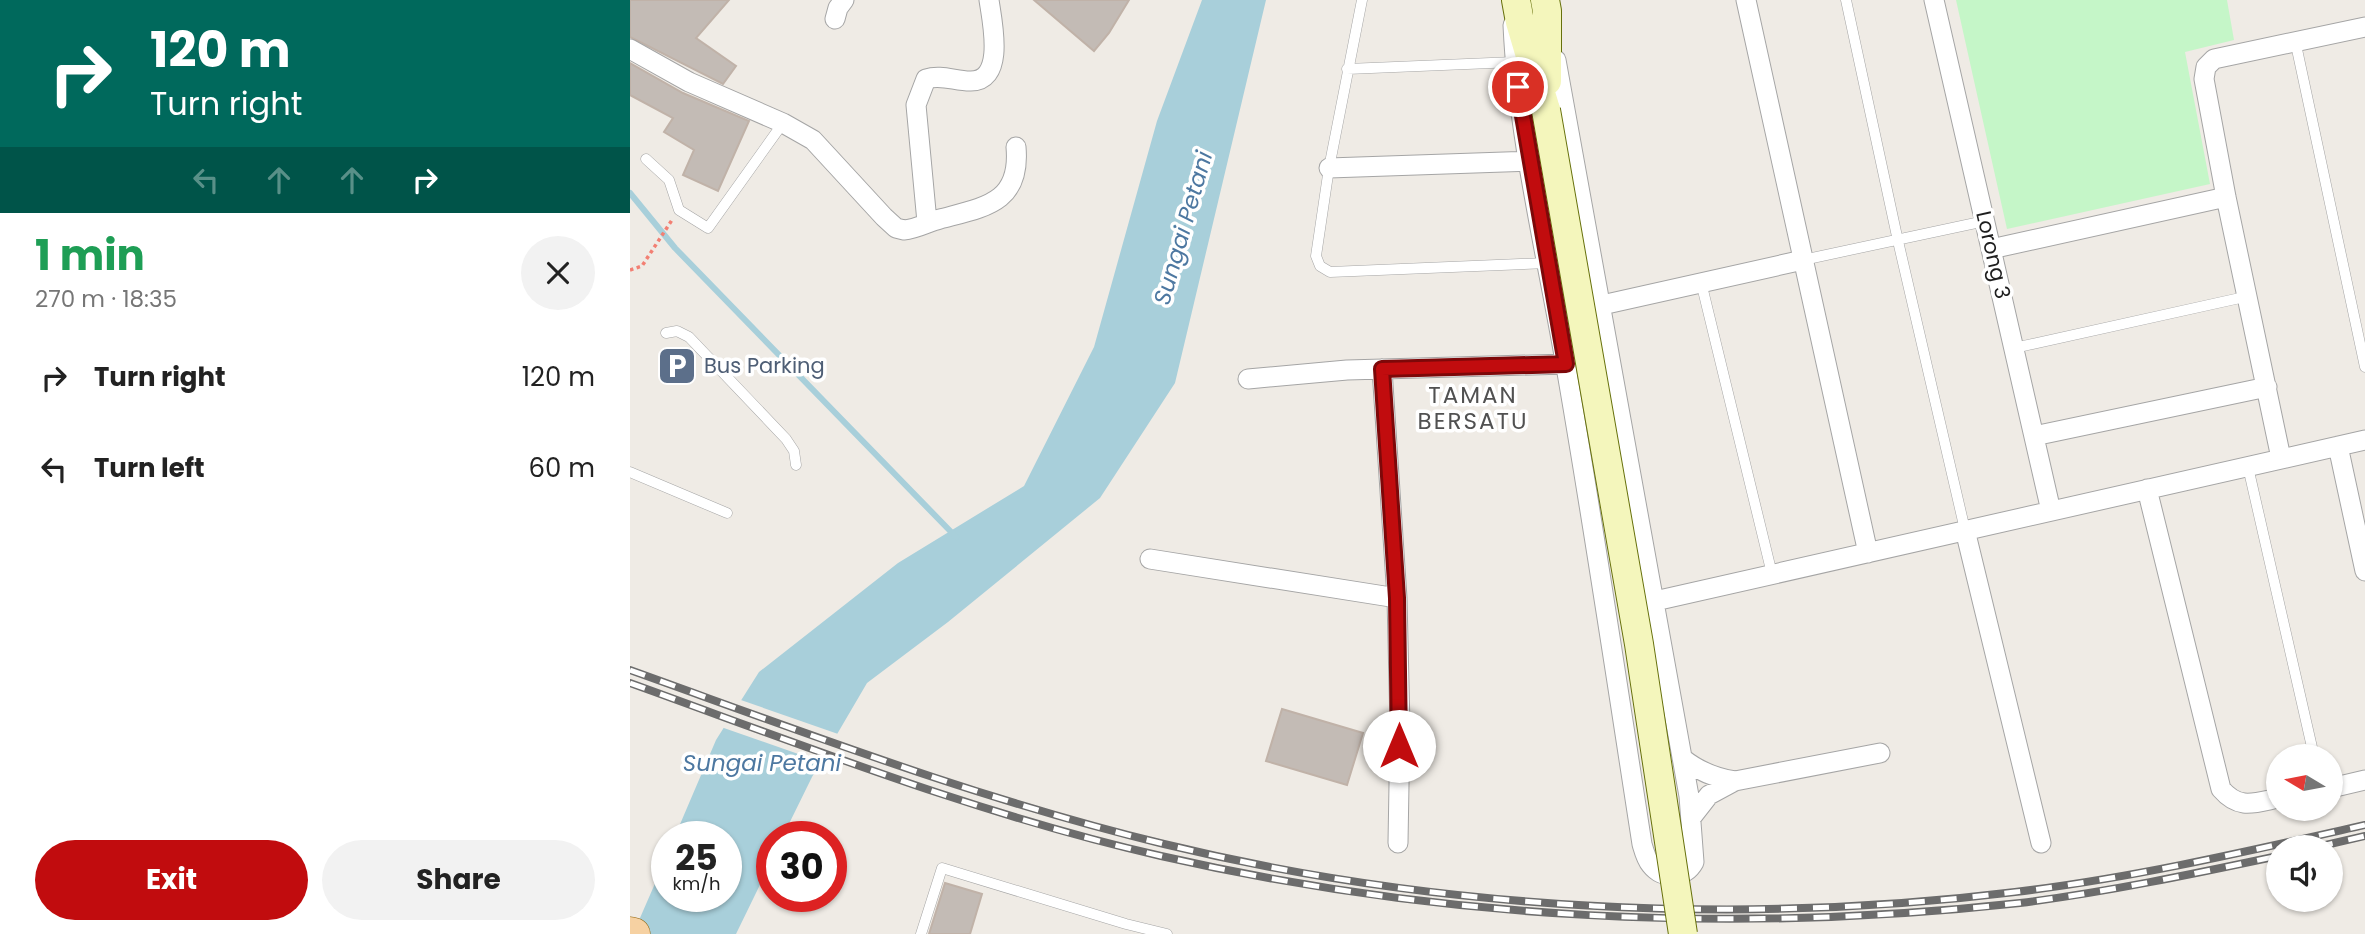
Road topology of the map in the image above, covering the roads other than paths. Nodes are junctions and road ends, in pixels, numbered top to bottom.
1 (844, 0) edge
2 (989, 0) edge
3 (1363, 0) edge
4 (1515, 0) edge
5 (1746, 0) edge
6 (1846, 0) edge
7 (1934, 0) edge
8 (1546, 6) edge
9 (835, 19) dead end
10 (2365, 27) edge
11 (2295, 40) junction
12 (630, 49) edge
13 (1515, 62) junction
14 (1348, 69) junction
15 (1546, 110) junction
16 (783, 123) junction
17 (1016, 147) dead end
18 (646, 159) dead end
19 (1530, 161) junction
20 (1329, 168) junction
21 (2226, 197) junction
22 (1985, 221) junction
23 (928, 222) junction
24 (1898, 241) junction
25 (1991, 249) junction
26 (1803, 260) junction
27 (1547, 263) junction
28 (1701, 282) junction
29 (2249, 296) junction
30 (1602, 305) junction
31 (666, 333) dead end
32 (2014, 348) junction
33 (1566, 364) junction
34 (2365, 368) edge
35 (1382, 369) junction
36 (1248, 379) dead end
37 (2267, 387) junction
38 (2034, 436) junction
39 (2365, 440) edge
40 (2338, 446) junction
41 (2281, 458) junction
42 (796, 465) dead end
43 (2248, 467) junction
44 (630, 472) edge
45 (2147, 489) junction
46 (2051, 510) junction
47 (727, 513) dead end
48 (1965, 530) junction
49 (1868, 553) junction
50 (1150, 559) dead end
51 (2365, 571) edge
52 (1772, 574) junction
53 (1397, 598) junction
54 (1655, 601) junction
55 (2311, 744) edge
56 (1880, 753) dead end
57 (1682, 758) junction
58 (2365, 780) edge
59 (1735, 781) junction
60 (2343, 785) edge
61 (2266, 800) edge
62 (1691, 818) junction
63 (1398, 843) dead end
64 (2041, 843) dead end
65 (1125, 929) edge
66 (921, 934) edge
67 (1167, 934) edge
68 (1683, 934) edge

1 - 9 street
2 - 23 street
3 - 14 lane
4 - 13 street
4 - 15 street
5 - 26 street
6 - 24 lane
7 - 22 street, Lorong 3
8 - 15 street
8 - 30 street
10 - 11 street
11 - 21 street
11 - 34 lane
12 - 16 street
13 - 14 lane
13 - 19 street
14 - 20 lane
15 - 68 street, bridge
16 - 18 lane
16 - 23 street
17 - 23 street
19 - 20 street
19 - 27 street
20 - 27 lane
21 - 25 street
21 - 29 street
22 - 24 lane
22 - 25 street, Lorong 3
24 - 26 lane
24 - 48 lane
25 - 32 street, Lorong 3
26 - 28 street
26 - 49 street
27 - 33 street
28 - 30 street
28 - 52 lane
29 - 32 lane
29 - 37 street
30 - 54 street
31 - 42 lane
32 - 38 street, Lorong 3
33 - 35 street
33 - 62 street
35 - 36 street
35 - 53 street
37 - 38 street
37 - 41 street
38 - 46 street, Lorong 3
39 - 40 street
40 - 41 street
40 - 51 street
41 - 43 street
43 - 45 street
43 - 55 lane
44 - 47 lane
45 - 46 street
45 - 61 street
46 - 48 street
48 - 49 street
48 - 64 street
49 - 52 street
50 - 53 street
52 - 54 street
53 - 63 street
54 - 57 street
56 - 59 street
57 - 59 street
57 - 62 street
58 - 60 street
59 - 62 street
65 - 66 lane
65 - 67 lane

